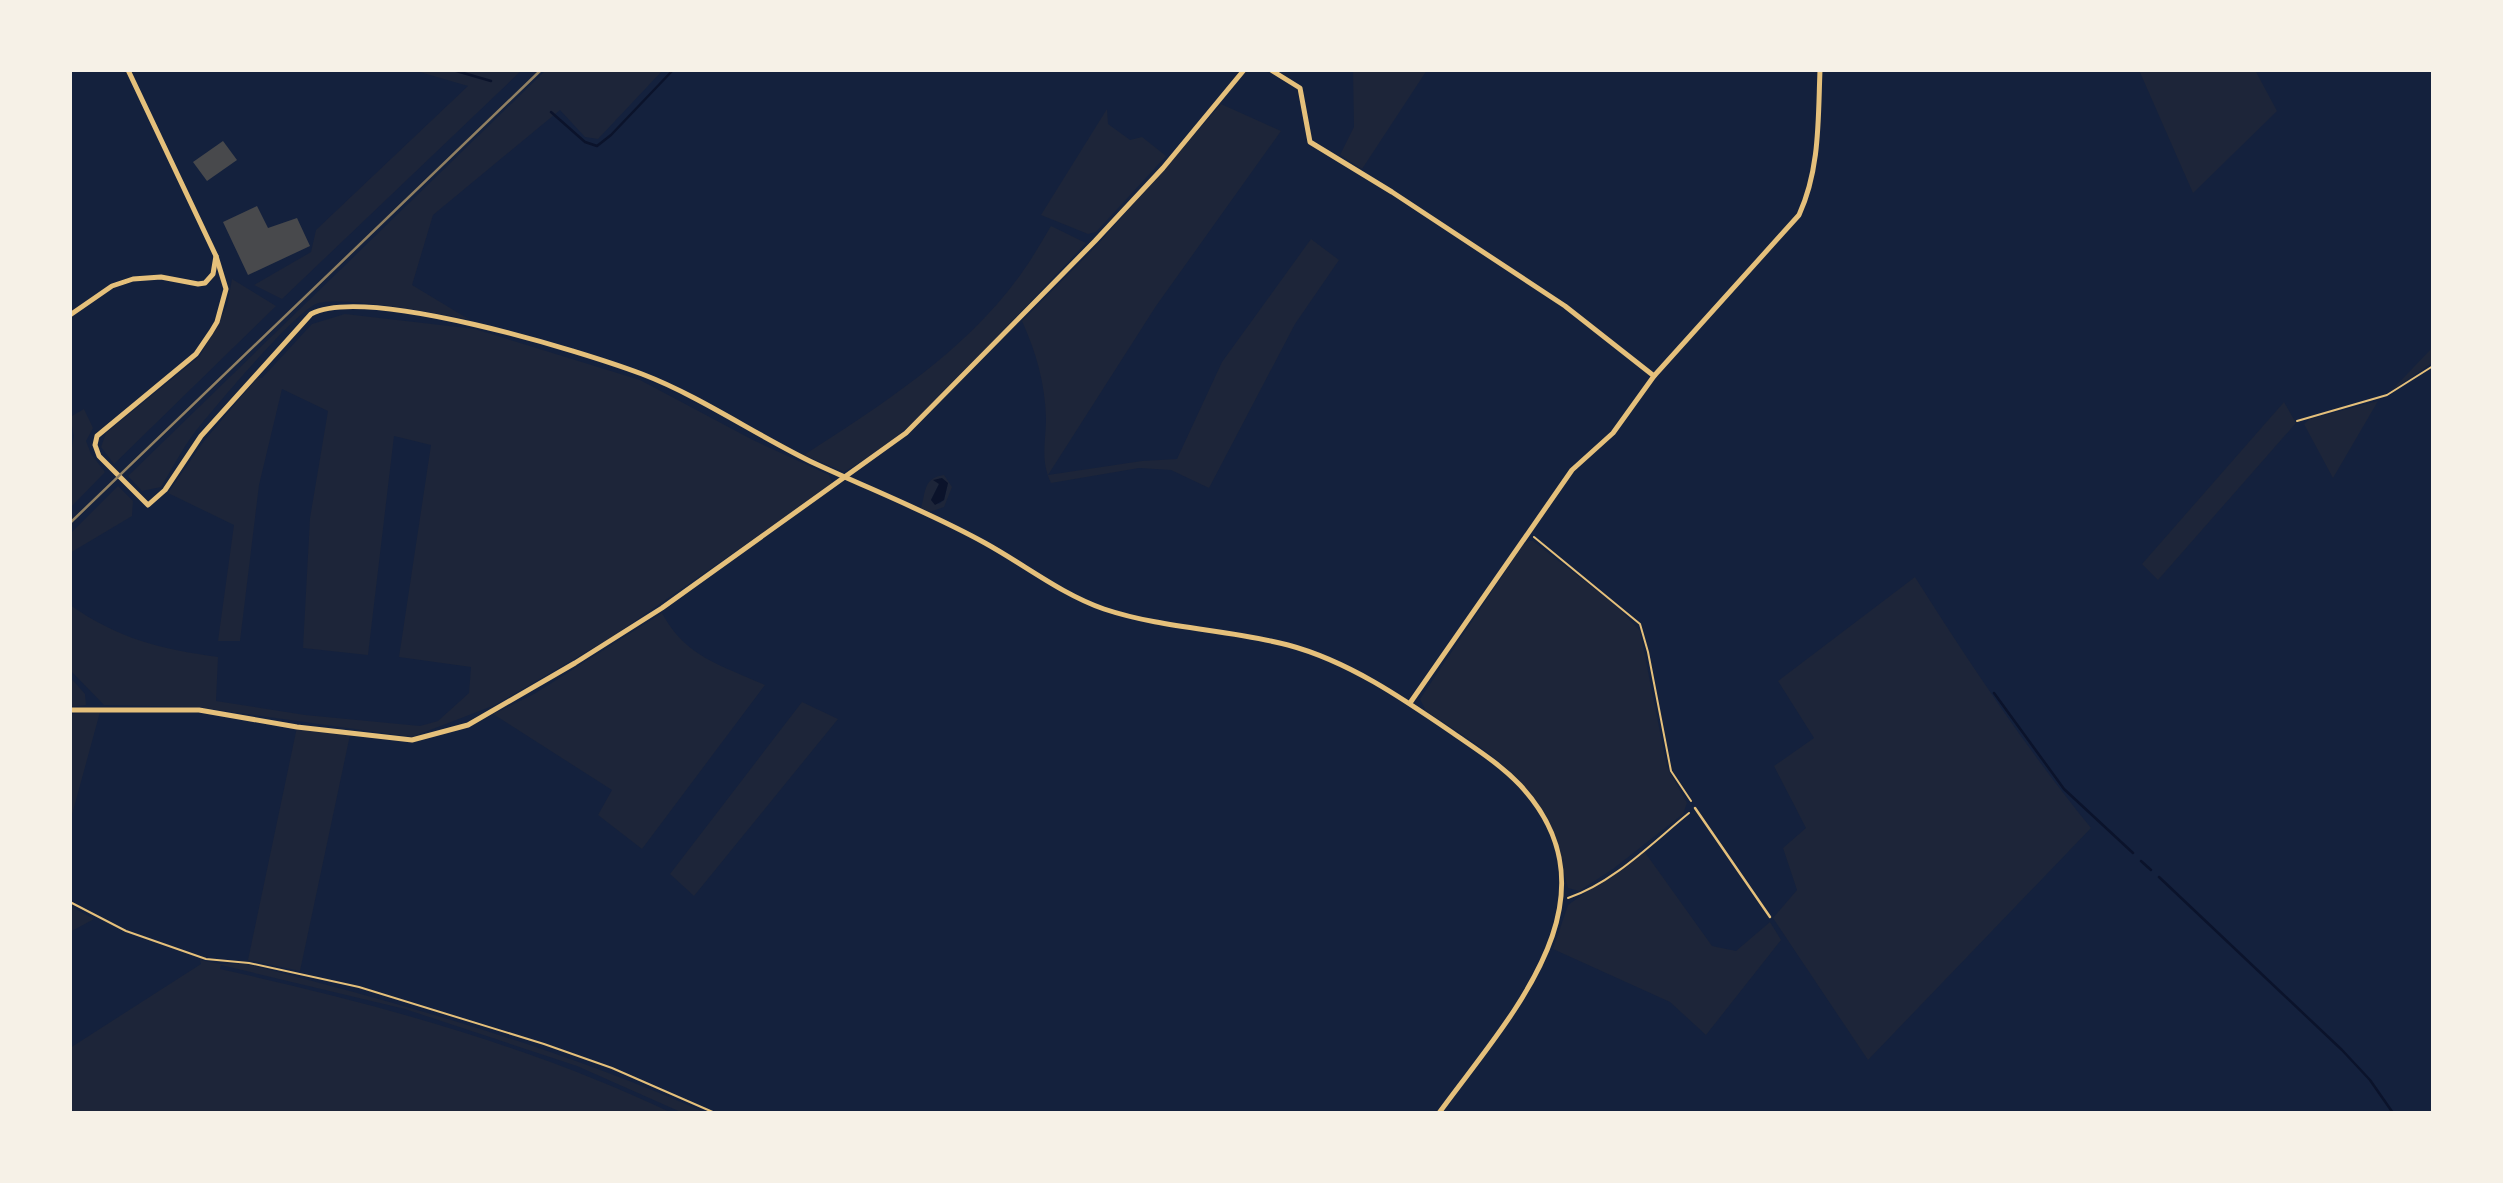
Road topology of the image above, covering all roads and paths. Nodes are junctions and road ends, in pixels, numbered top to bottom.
1 (128, 70) edge
2 (1244, 70) edge
3 (1271, 70) edge
4 (1820, 70) edge
5 (216, 256) junction
6 (70, 315) edge
7 (2433, 366) edge
8 (1654, 376) junction
9 (2297, 421) dead end
10 (845, 478) junction
11 (1527, 533) junction
12 (1410, 703) junction
13 (70, 710) edge
14 (1695, 808) junction
15 (1563, 900) junction
16 (70, 902) edge
17 (1770, 917) dead end
18 (715, 1113) edge
19 (1439, 1113) edge

1 - 5 street
2 - 10 street
3 - 8 street
4 - 8 street
5 - 6 street
5 - 10 street
7 - 9 path
8 - 11 street
10 - 12 street
10 - 13 street
11 - 12 street
11 - 14 path
12 - 15 street
14 - 15 path
14 - 17 lane
15 - 19 street
16 - 18 path

